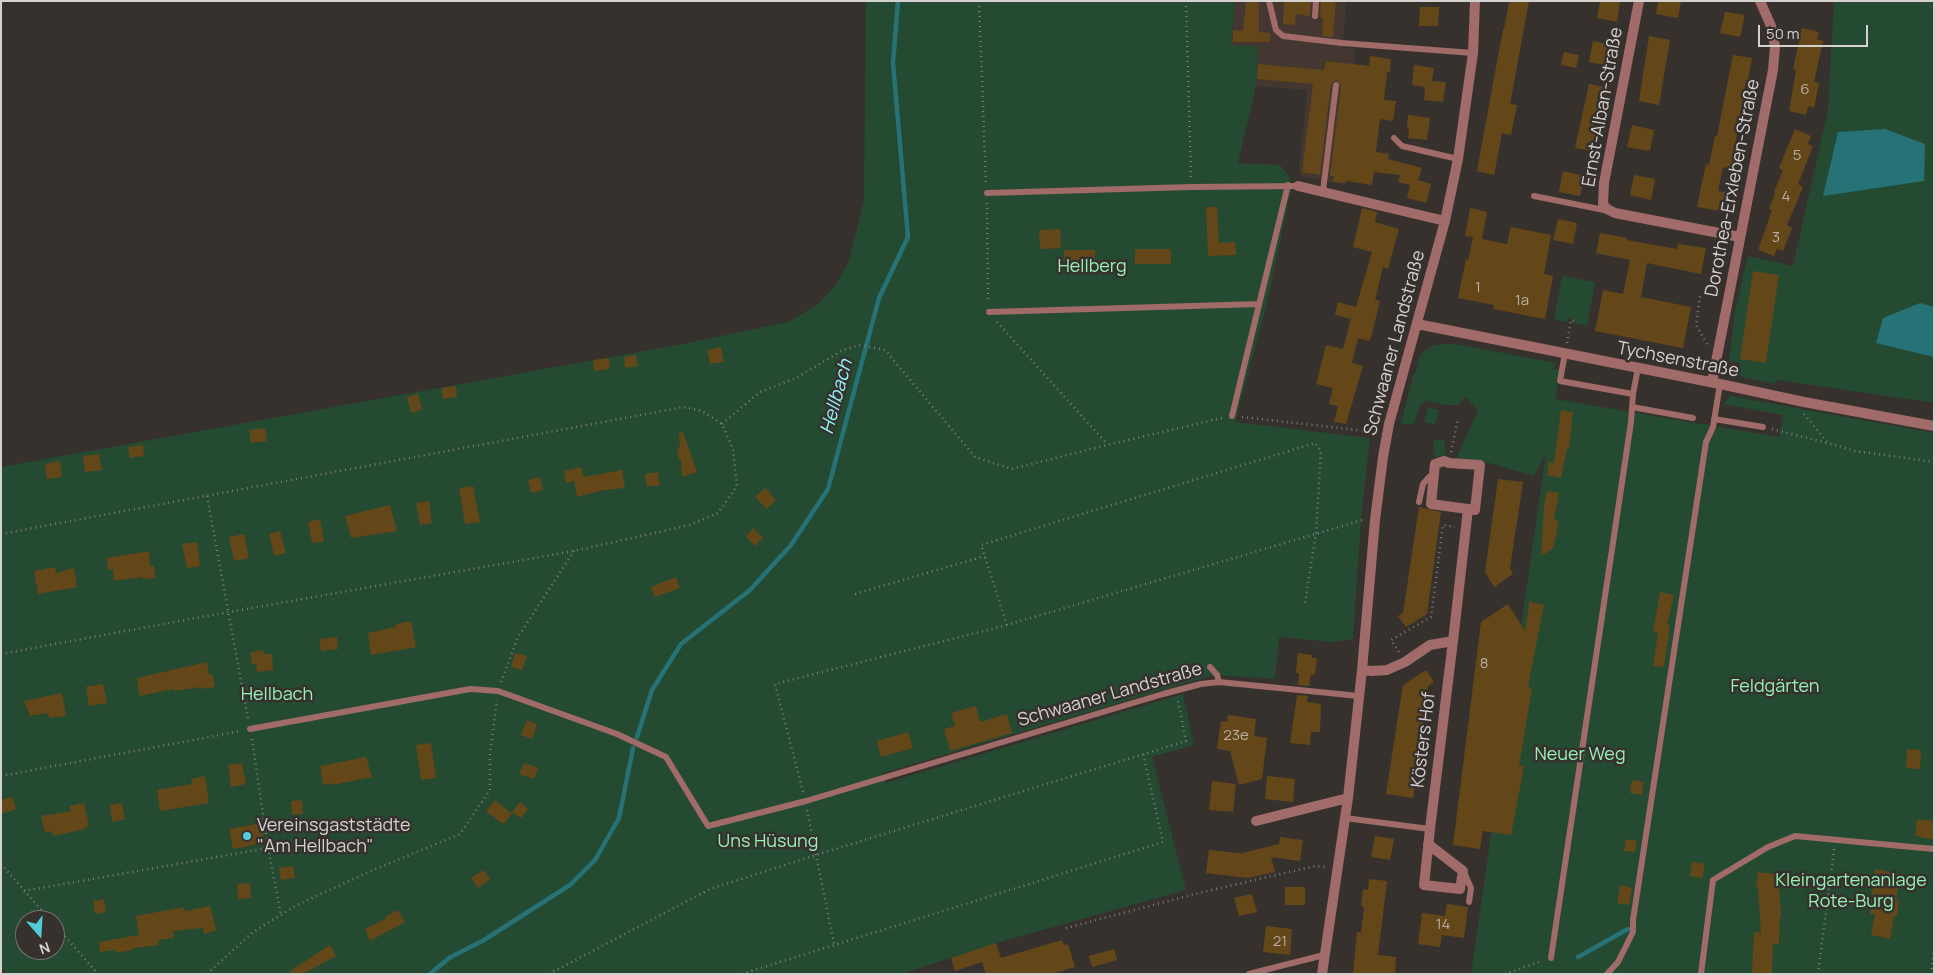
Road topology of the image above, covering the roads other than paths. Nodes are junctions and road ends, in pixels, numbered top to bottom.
1 (1269, 1) edge
2 (1316, 1) edge
3 (1475, 1) edge
4 (1639, 1) edge
5 (1760, 1) edge
6 (1315, 16) dead end
7 (1473, 53) junction
8 (1336, 85) dead end
9 (1394, 138) dead end
10 (1458, 159) junction
11 (1293, 185) junction
12 (1323, 191) junction
13 (987, 193) road end
14 (1534, 196) dead end
15 (1615, 212) junction
16 (1445, 221) junction
17 (1740, 236) junction
18 (1259, 304) junction
19 (989, 312) road end
20 (1417, 324) junction
21 (1565, 350) junction
22 (1638, 368) junction
23 (1716, 383) junction
24 (1633, 394) junction
25 (1632, 407) junction
26 (1232, 416) road end
27 (1693, 418) dead end
28 (1714, 419) junction
29 (1934, 426) edge
30 (1763, 427) road end
31 (1434, 476) junction
32 (1419, 502) dead end
33 (1468, 509) junction
34 (1453, 641) junction
35 (1210, 667) dead end
36 (1362, 670) junction
37 (1219, 682) junction
38 (1359, 696) junction
39 (250, 729) road end
40 (1348, 798) junction
41 (1345, 818) junction
42 (1256, 821) dead end
43 (1430, 829) junction
44 (1428, 844) junction
45 (1934, 849) edge
46 (1463, 871) junction
47 (1469, 902) dead end
48 (1324, 955) junction
49 (1550, 958) road end
50 (1250, 974) edge
51 (1322, 974) edge
52 (1607, 974) edge
53 (1701, 974) edge

1 - 7 lane
2 - 6 lane
3 - 7 street, Schwaaner Landstraße
4 - 15 street, Ernst-Alban-Straße
5 - 17 street, Dorothea-Erxleben-Straße
7 - 10 street, Schwaaner Landstraße
8 - 12 lane
9 - 10 lane
10 - 16 street, Schwaaner Landstraße
11 - 12 street
11 - 13 lane
11 - 18 lane
12 - 16 street
14 - 15 lane, Ernst-Alban-Straße
15 - 17 street, Ernst-Alban-Straße
16 - 20 street, Schwaaner Landstraße
17 - 23 street, Dorothea-Erxleben-Straße
18 - 19 lane
18 - 26 lane
20 - 21 street, Tychsenstraße
20 - 36 street, Schwaaner Landstraße
21 - 22 street, Tychsenstraße
21 - 24 lane
22 - 23 street, Tychsenstraße
22 - 24 lane
23 - 28 lane
23 - 29 street, Tychsenstraße
24 - 25 lane
25 - 27 lane
25 - 49 lane
28 - 30 lane
28 - 52 lane
31 - 32 lane
31 - 33 street
31 - 33 street, Kösters Hof
33 - 34 street, Kösters Hof
34 - 36 street
34 - 43 street, Kösters Hof
35 - 37 lane
36 - 38 street, Schwaaner Landstraße
37 - 38 lane, Schwaaner Landstraße
37 - 39 lane, Schwaaner Landstraße
38 - 40 street, Schwaaner Landstraße
40 - 41 street, Schwaaner Landstraße
40 - 42 street
41 - 43 lane
41 - 48 street, Schwaaner Landstraße
43 - 44 street, Kösters Hof
44 - 46 street
44 - 46 street, Kösters Hof
45 - 53 lane
46 - 47 lane
48 - 50 lane
48 - 51 street, Schwaaner Landstraße

